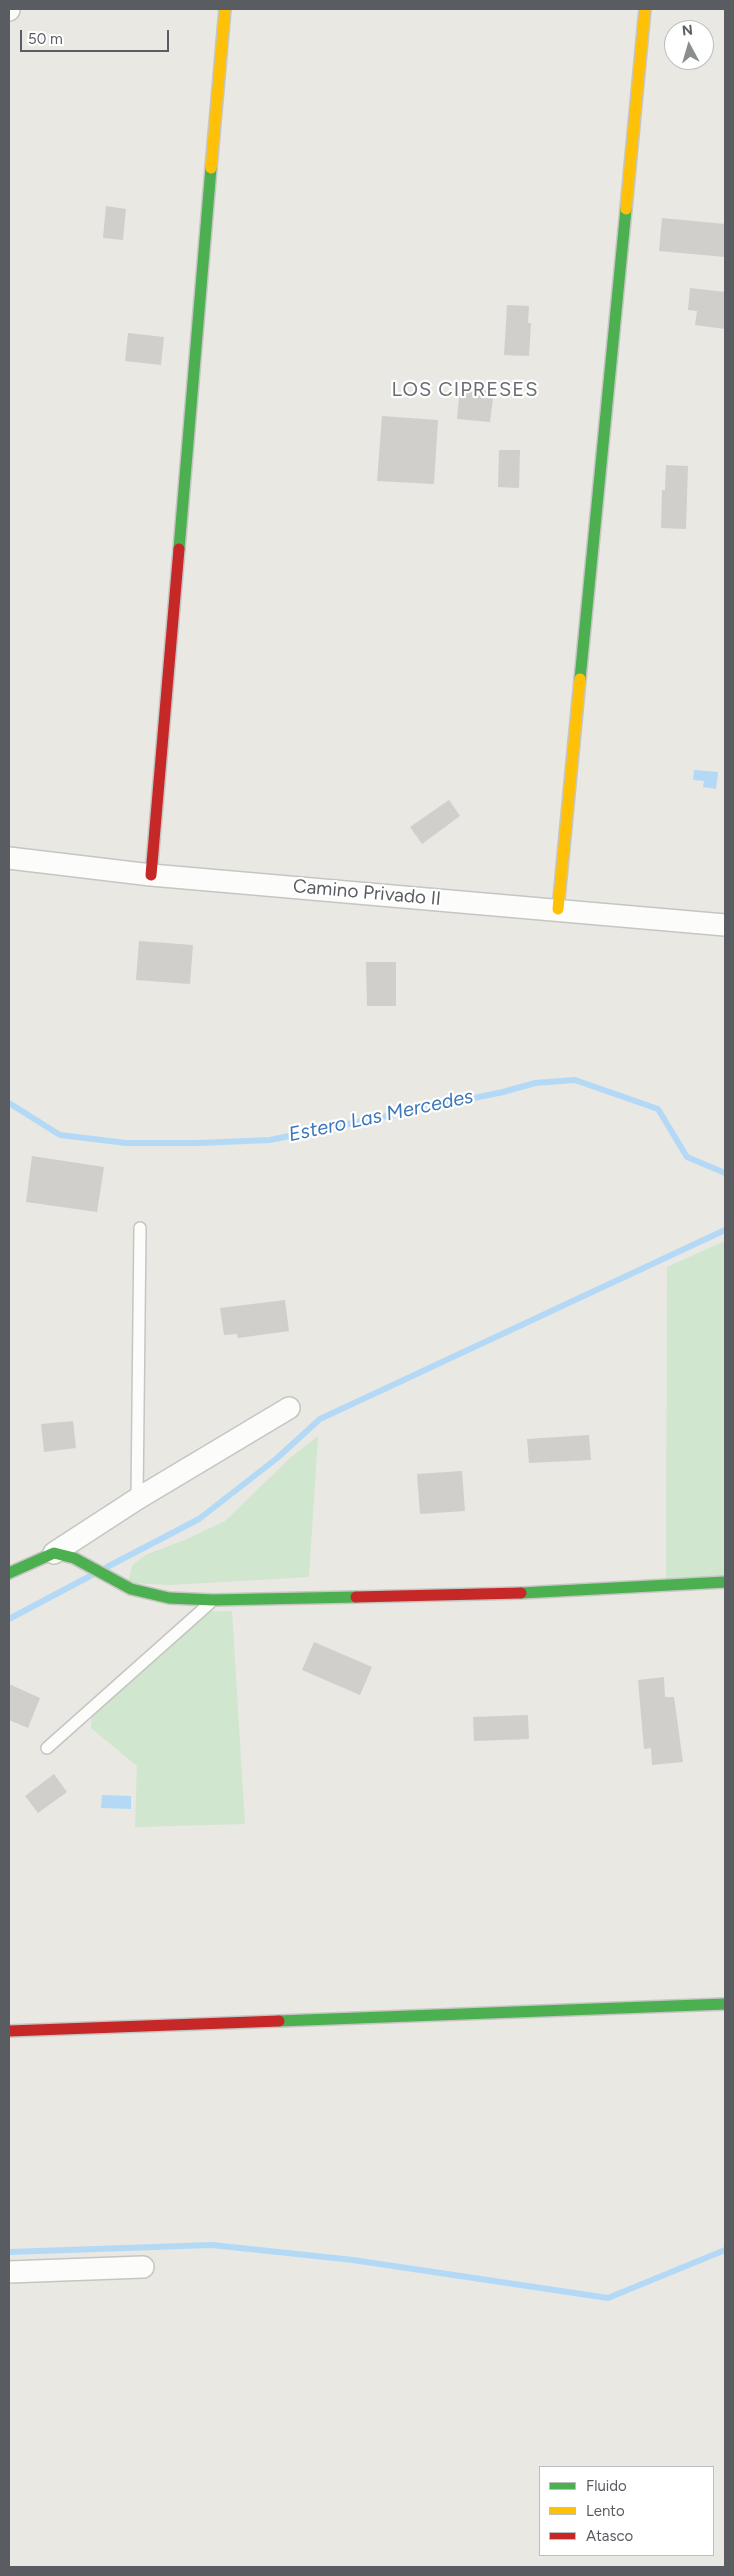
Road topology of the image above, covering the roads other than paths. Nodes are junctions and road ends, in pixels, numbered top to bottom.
1 (225, 9) edge
2 (645, 9) edge
3 (9, 858) edge
4 (151, 875) junction
5 (558, 909) junction
6 (725, 925) edge
7 (140, 1228) dead end
8 (289, 1408) dead end
9 (137, 1499) junction
10 (54, 1553) junction
11 (9, 1574) edge
12 (725, 1582) edge
13 (213, 1600) junction
14 (47, 1748) dead end
15 (725, 2004) edge
16 (9, 2031) edge
17 (143, 2267) dead end
18 (9, 2272) edge

1 - 4 street
2 - 5 street
3 - 4 street, Camino Privado II
4 - 5 street, Camino Privado II
5 - 6 street, Camino Privado II
7 - 9 lane
8 - 9 street
9 - 10 street
10 - 11 street
10 - 13 street
12 - 13 street
13 - 14 lane
15 - 16 street
17 - 18 street

